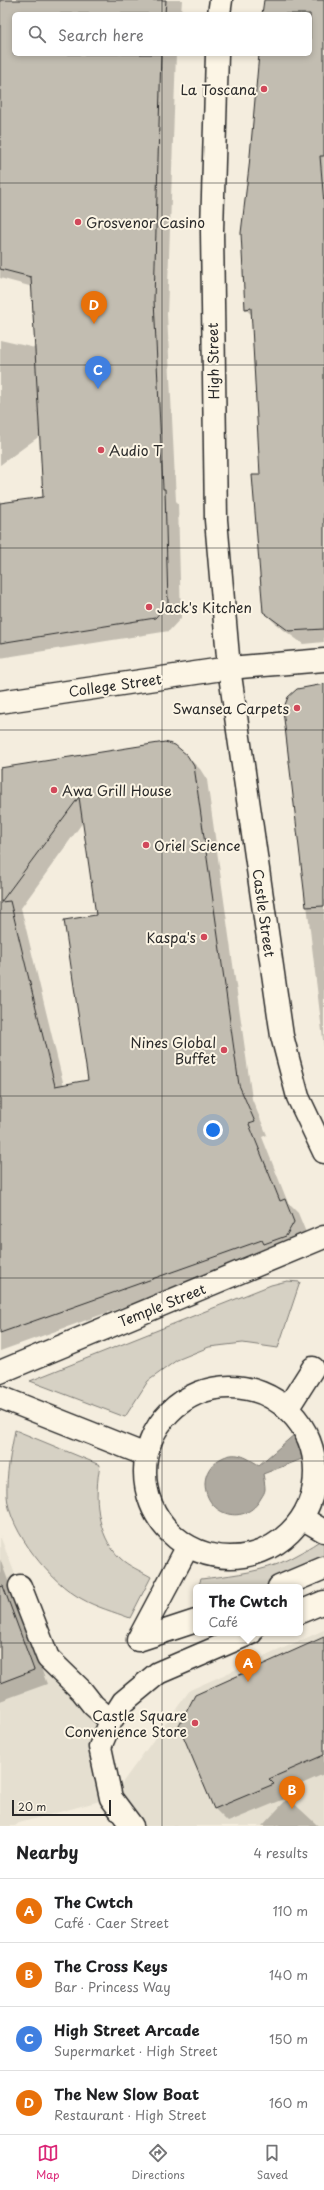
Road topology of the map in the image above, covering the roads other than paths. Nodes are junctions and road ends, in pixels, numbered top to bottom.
1 (221, 0) edge
2 (219, 12) edge
3 (217, 56) edge
4 (324, 660) edge
5 (229, 668) junction
6 (0, 702) edge
7 (324, 1152) edge
8 (324, 1237) edge
9 (313, 1368) dead end
10 (0, 1372) edge
11 (0, 1397) edge
12 (287, 1409) junction
13 (146, 1456) junction
14 (302, 1518) junction
15 (324, 1531) edge
16 (188, 1546) junction
17 (324, 1568) edge
18 (286, 1584) edge
19 (20, 1586) dead end
20 (324, 1602) edge
21 (303, 1611) edge
22 (193, 1622) edge
23 (244, 1636) edge
24 (111, 1721) junction
25 (132, 1826) edge

1 - 2 street
3 - 5 street, High Street
4 - 5 street, College Street
5 - 6 street, College Street
5 - 7 street, Castle Street
8 - 10 street, Temple Street
9 - 12 street
11 - 13 street
12 - 13 street
12 - 14 street
13 - 16 street
14 - 15 street
14 - 16 street
16 - 22 street
17 - 18 street
19 - 24 street
20 - 21 street
23 - 24 street
24 - 25 street

